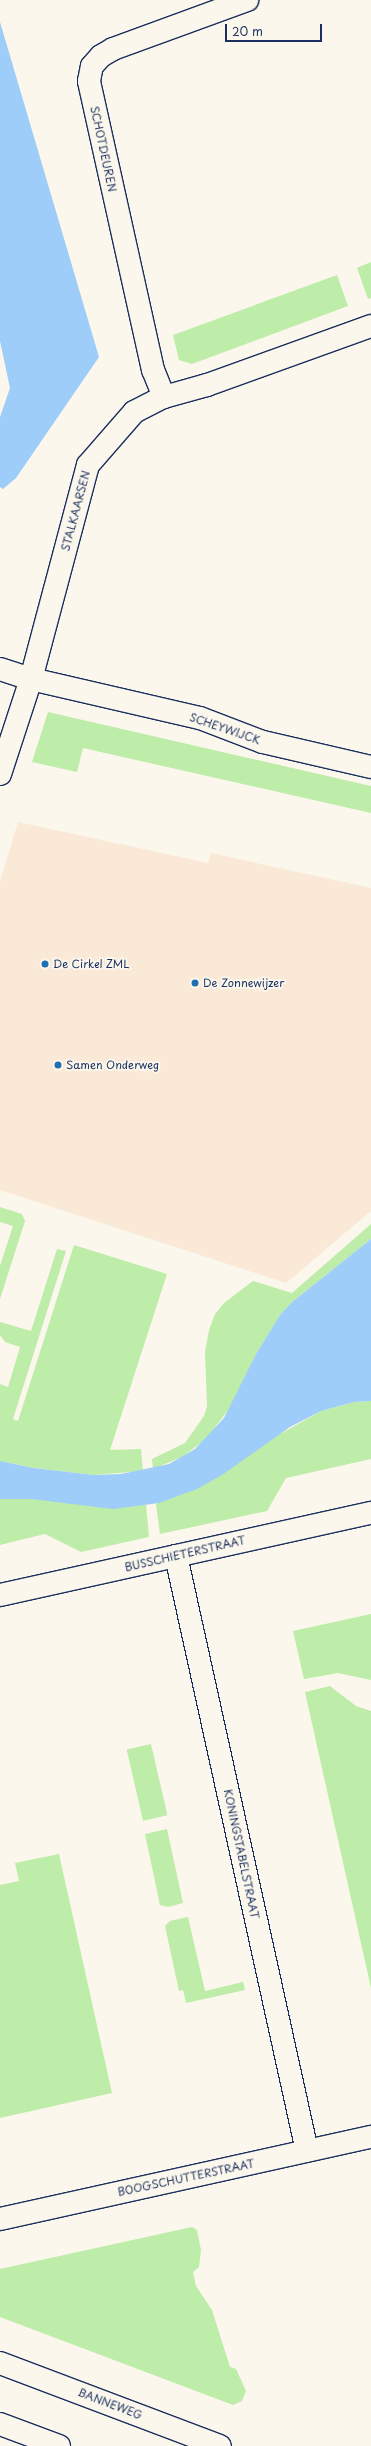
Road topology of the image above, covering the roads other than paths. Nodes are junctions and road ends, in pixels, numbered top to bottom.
1 (247, 0) edge
2 (371, 326) edge
3 (164, 397) junction
4 (0, 668) edge
5 (31, 680) junction
6 (371, 766) edge
7 (0, 774) edge
8 (371, 1513) edge
9 (176, 1556) junction
10 (0, 1595) edge
11 (371, 2137) edge
12 (307, 2151) junction
13 (0, 2219) edge
14 (0, 2363) edge
15 (0, 2424) edge
16 (59, 2446) edge
17 (220, 2446) edge

1 - 3 street, SCHOTDEUREN
2 - 3 street, STALKAARSEN
3 - 5 street, STALKAARSEN
4 - 5 street, SCHEYWIJCK
5 - 6 street, SCHEYWIJCK
5 - 7 street, STALKAARSEN
8 - 9 street, BUSSCHIETERSTRAAT
9 - 10 street, BUSSCHIETERSTRAAT
9 - 12 street, KONINGSTABELSTRAAT
11 - 12 street, BOOGSCHUTTERSTRAAT
12 - 13 street, BOOGSCHUTTERSTRAAT
14 - 17 street, BANNEWEG
15 - 16 street

